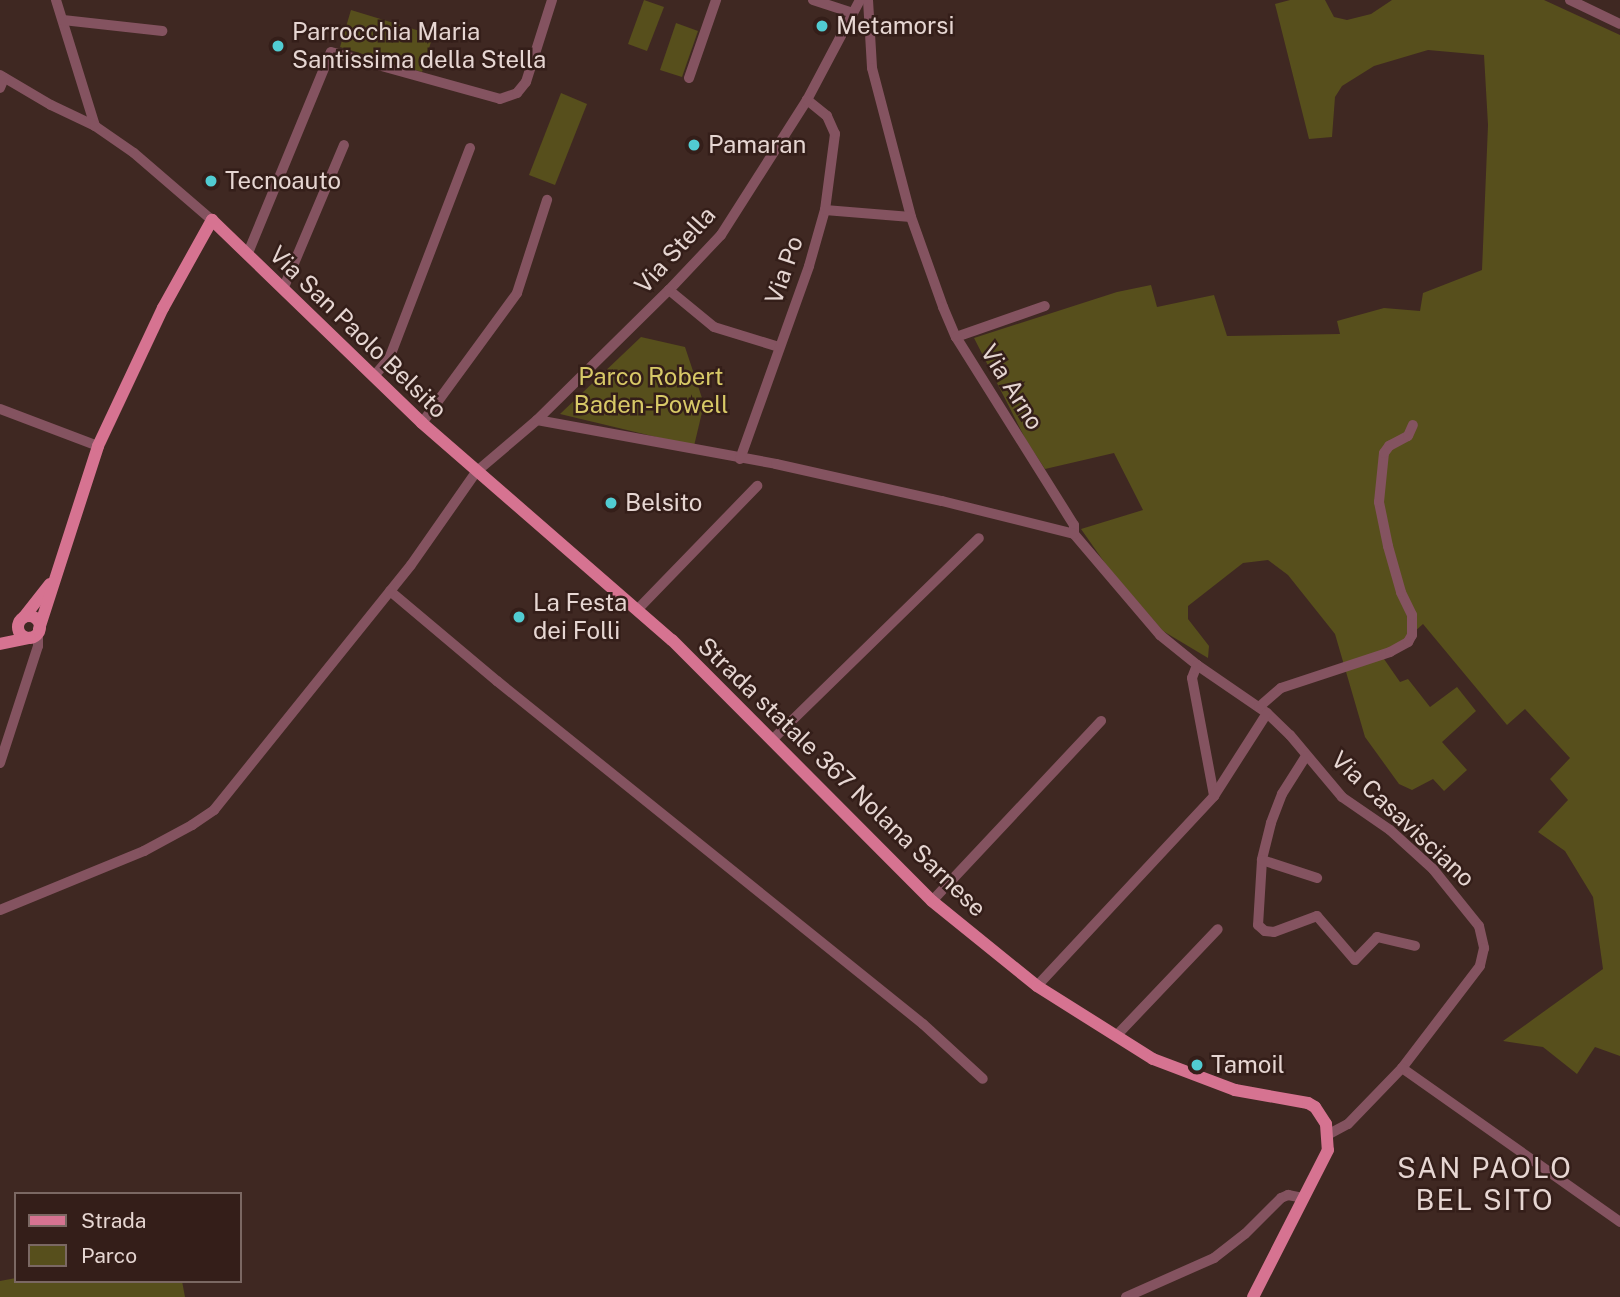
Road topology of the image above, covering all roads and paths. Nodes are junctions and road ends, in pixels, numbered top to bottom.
1 (56, 0) edge
2 (552, 0) edge
3 (716, 0) edge
4 (813, 0) edge
5 (860, 0) edge
6 (868, 0) edge
7 (1570, 0) edge
8 (853, 13) junction
9 (63, 20) junction
10 (1620, 24) edge
11 (162, 31) dead end
12 (689, 78) dead end
13 (1, 80) edge
14 (807, 100) junction
15 (95, 126) junction
16 (344, 145) dead end
17 (470, 148) dead end
18 (547, 200) dead end
19 (825, 210) junction
20 (911, 217) junction
21 (212, 220) junction
22 (248, 253) junction
23 (284, 287) junction
24 (670, 290) junction
25 (1045, 306) dead end
26 (956, 337) junction
27 (779, 347) junction
28 (374, 376) junction
29 (0, 409) edge
30 (537, 420) junction
31 (422, 423) junction
32 (1413, 425) dead end
33 (98, 446) junction
34 (740, 459) junction
35 (475, 472) junction
36 (757, 486) dead end
37 (1074, 534) junction
38 (979, 538) dead end
39 (57, 571) junction
40 (390, 591) junction
41 (637, 610) junction
42 (22, 620) junction
43 (36, 633) junction
44 (672, 640) joint
45 (4, 641) edge
46 (32, 664) junction
47 (1197, 665) junction
48 (1263, 710) junction
49 (1101, 721) dead end
50 (772, 740) junction
51 (1306, 756) junction
52 (0, 763) edge
53 (1214, 796) junction
54 (1262, 860) junction
55 (1317, 878) dead end
56 (932, 901) junction
57 (0, 910) edge
58 (1218, 929) dead end
59 (1415, 946) dead end
60 (1037, 986) junction
61 (1117, 1035) junction
62 (1402, 1068) junction
63 (984, 1079) dead end
64 (1329, 1134) junction
65 (1303, 1198) junction
66 (1620, 1222) edge
67 (1126, 1297) edge
68 (1253, 1297) edge

1 - 9 street
2 - 22 street
3 - 12 street
4 - 8 street
5 - 8 street, Via Stella
6 - 20 street, Via Arno
7 - 10 street
8 - 14 street, Via Stella
9 - 11 street
9 - 15 street
13 - 15 street, Via San Paolo Belsito
14 - 19 street, Via Po
14 - 24 street, Via Stella
15 - 21 street, Via San Paolo Belsito
16 - 23 street
17 - 28 street
18 - 31 street
19 - 20 street
19 - 27 street, Via Po
20 - 26 street, Via Arno
21 - 22 main road, Via San Paolo Belsito
21 - 33 main road
22 - 23 main road, Via San Paolo Belsito
23 - 28 main road, Via San Paolo Belsito
24 - 27 street
24 - 30 street, Via Stella
25 - 26 street
26 - 37 street, Via Arno
27 - 34 street, Via Po
28 - 31 main road, Via San Paolo Belsito
29 - 33 street
30 - 34 street
30 - 35 street, Via Stella
31 - 35 main road, Via San Paolo Belsito
32 - 48 street
33 - 39 main road
34 - 37 street
35 - 40 street, Via Stella
35 - 41 main road, Via San Paolo Belsito
36 - 41 street
37 - 47 street, Via Arno
38 - 50 street
39 - 42 main road
39 - 43 main road
40 - 57 street, Via Stella
40 - 63 street
41 - 44 main road, Via San Paolo Belsito
42 - 43 main road
42 - 43 main road
42 - 45 main road
43 - 45 main road
43 - 46 street
44 - 50 main road, Strada statale 367 Nolana Sarnese
45 - 46 street
46 - 52 street
47 - 48 street, Via Arno
47 - 53 street
48 - 51 street, Via Casavisciano
48 - 53 street
49 - 56 street
50 - 56 main road, Strada statale 367 Nolana Sarnese
51 - 54 street
51 - 62 street, Via Casavisciano
53 - 60 street
54 - 55 street
54 - 59 street
56 - 60 main road, Strada statale 367 Nolana Sarnese
58 - 61 street
60 - 61 main road, Strada statale 367 Nolana Sarnese
61 - 64 main road, Strada statale 367 Nolana Sarnese
62 - 64 street, Via Casavisciano
62 - 66 street
64 - 65 main road
65 - 67 street
65 - 68 main road

